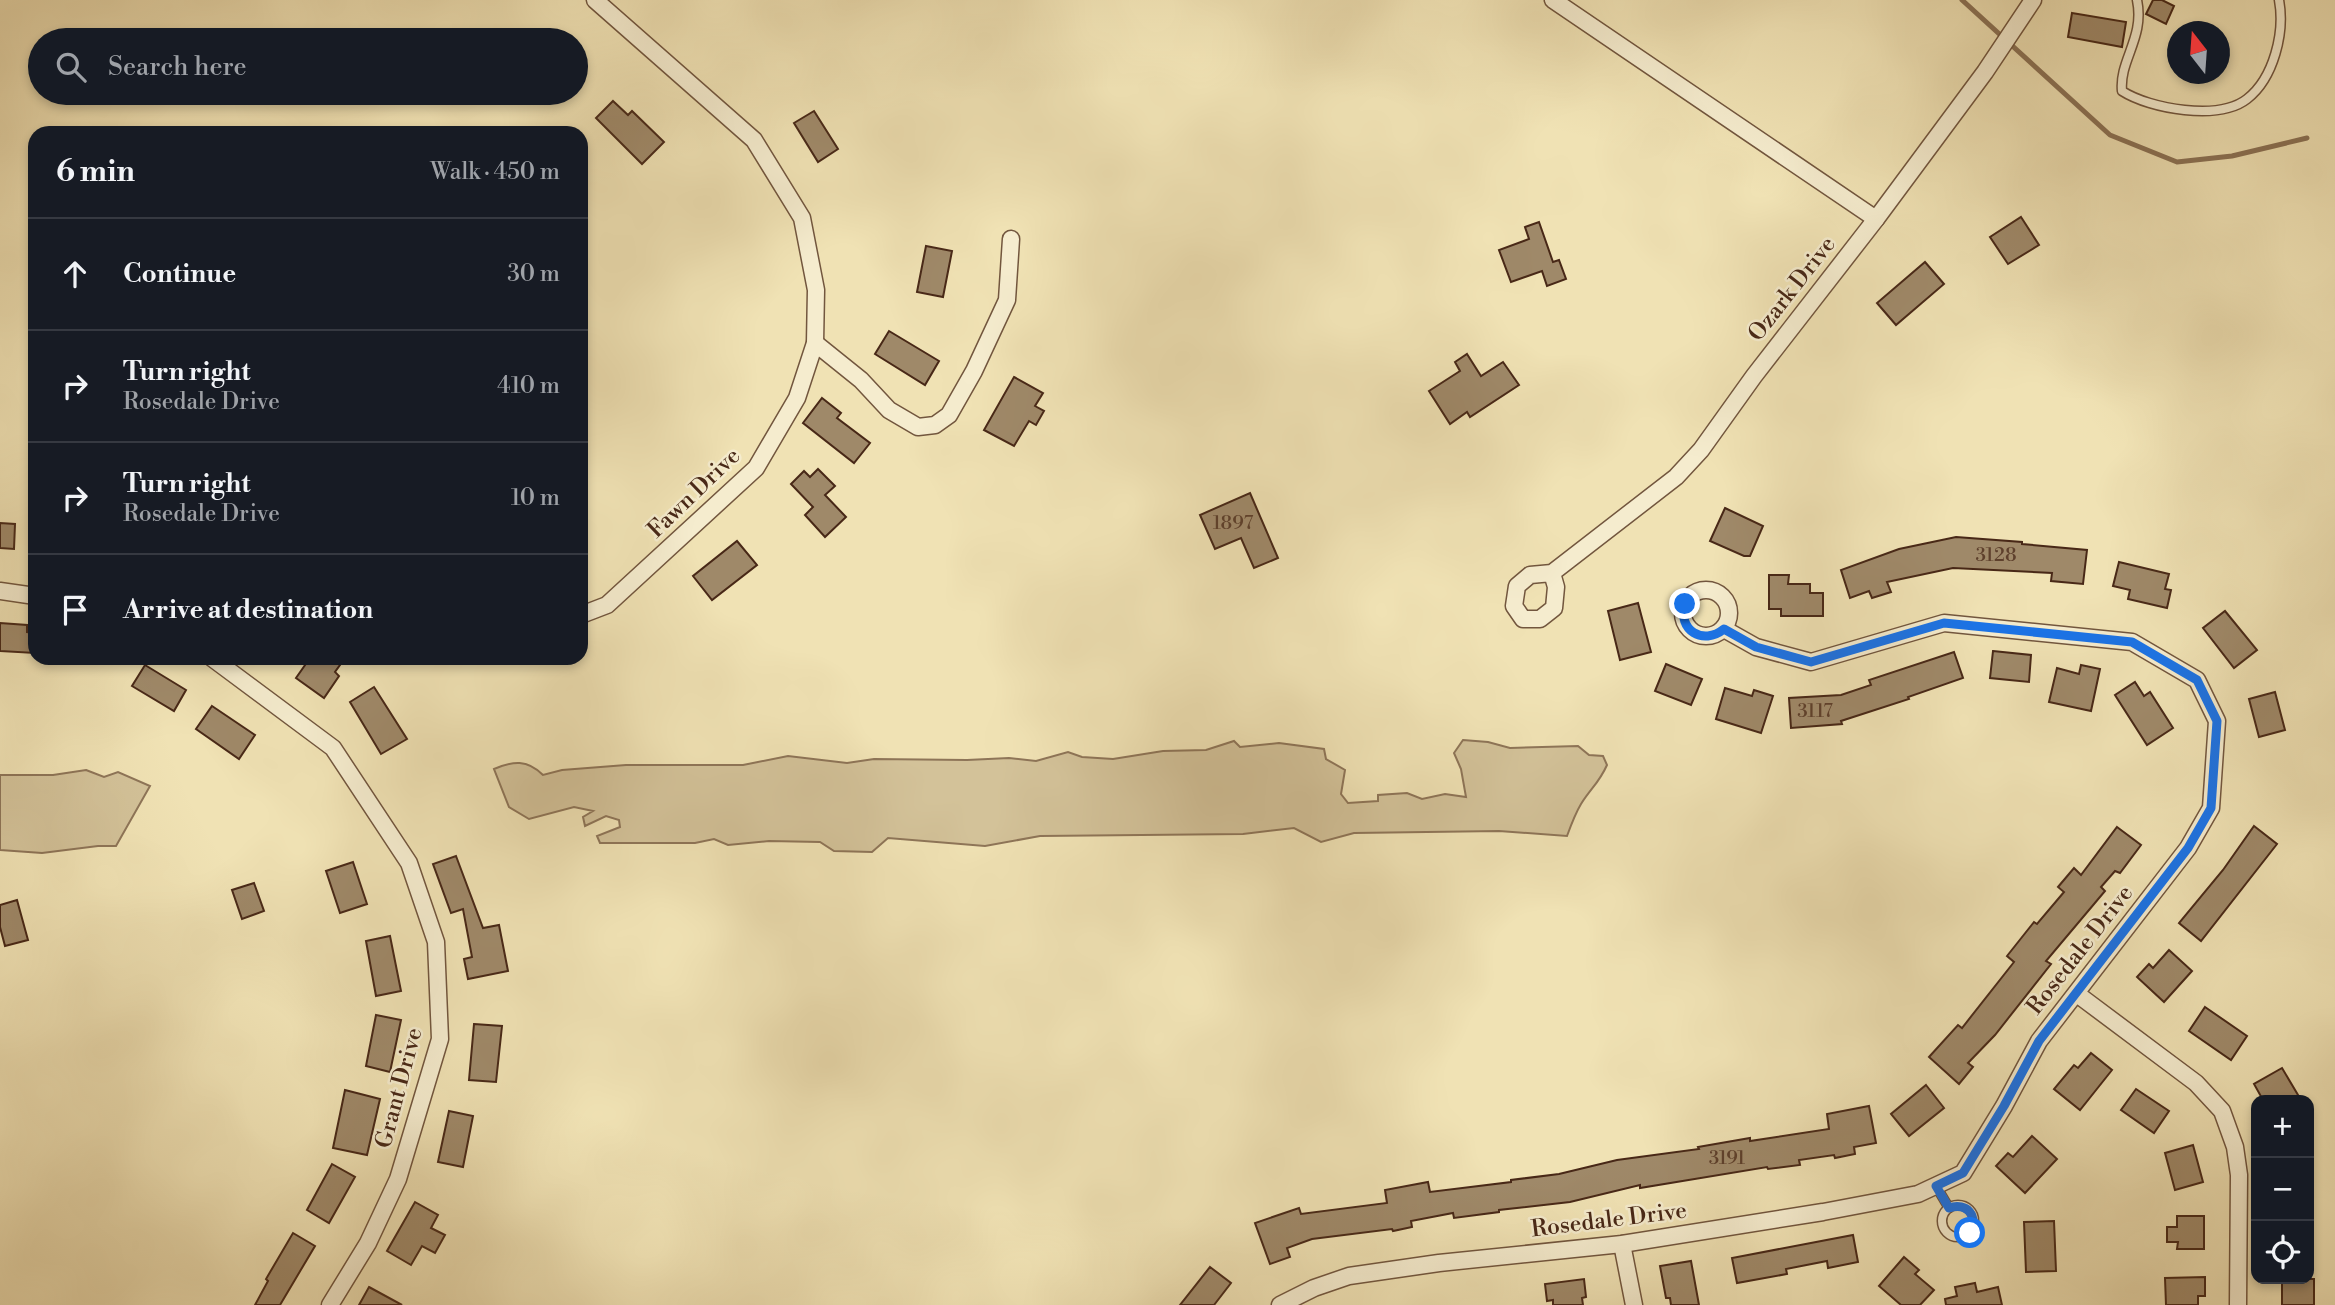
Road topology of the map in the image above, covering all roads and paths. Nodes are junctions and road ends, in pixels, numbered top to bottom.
1 (595, 0) edge
2 (1553, 0) edge
3 (2033, 0) edge
4 (2137, 0) edge
5 (2279, 0) edge
6 (1877, 219) junction
7 (1011, 239) dead end
8 (815, 343) junction
9 (1552, 573) dead end
10 (0, 591) edge
11 (28, 595) edge
12 (588, 612) edge
13 (1724, 629) dead end
14 (221, 665) edge
15 (2077, 994) junction
16 (1936, 1186) junction
17 (1949, 1208) junction
18 (1622, 1244) junction
19 (330, 1305) edge
20 (1280, 1305) edge
21 (1634, 1305) edge
22 (2238, 1305) edge

1 - 8 street, Fawn Drive
2 - 6 street
3 - 6 street, Ozark Drive
4 - 5 lane
6 - 9 street, Ozark Drive
7 - 8 street
8 - 12 street, Fawn Drive
10 - 11 street
13 - 15 street, Rosedale Drive
14 - 19 street, Grant Drive
15 - 16 street, Rosedale Drive
15 - 22 street
16 - 17 lane
16 - 18 street, Rosedale Drive
17 - 17 lane
18 - 20 street, Rosedale Drive
18 - 21 street

